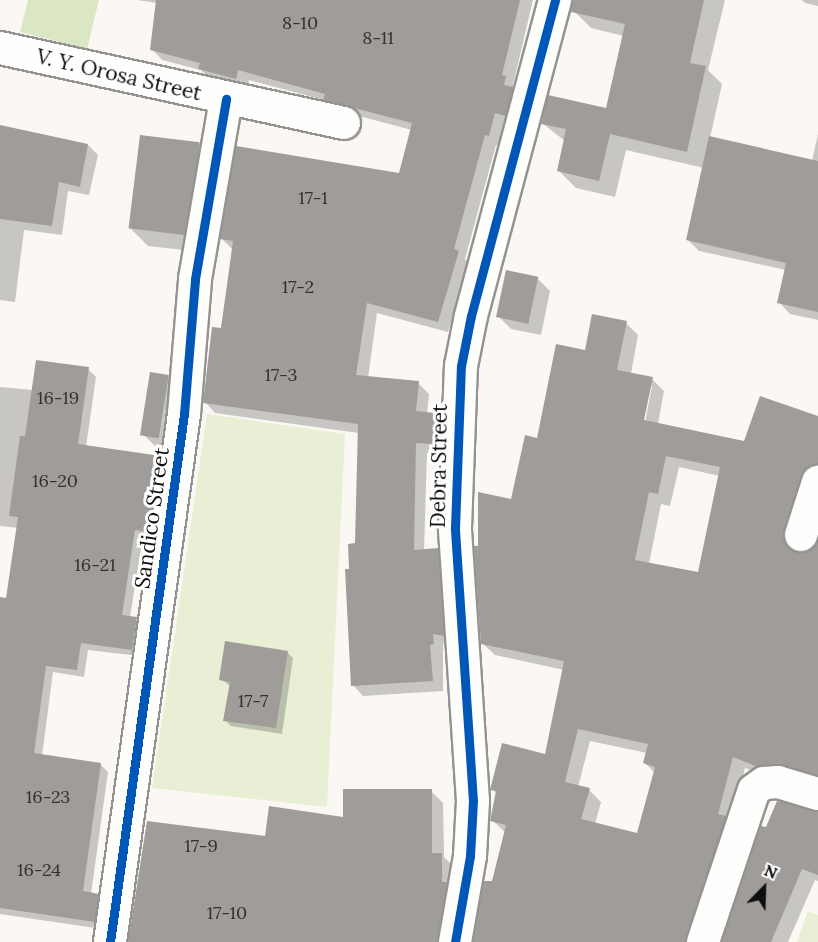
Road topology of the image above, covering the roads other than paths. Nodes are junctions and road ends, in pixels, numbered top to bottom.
1 (555, 0) edge
2 (0, 48) edge
3 (226, 99) junction
4 (344, 123) dead end
5 (818, 482) edge
6 (801, 535) dead end
7 (818, 794) edge
8 (110, 942) edge
9 (455, 942) edge
10 (703, 942) edge

1 - 9 street, Debra Street
2 - 3 street, V. Y. Orosa Street
3 - 4 street, V. Y. Orosa Street
3 - 8 street, Sandico Street
5 - 6 street
7 - 10 street

